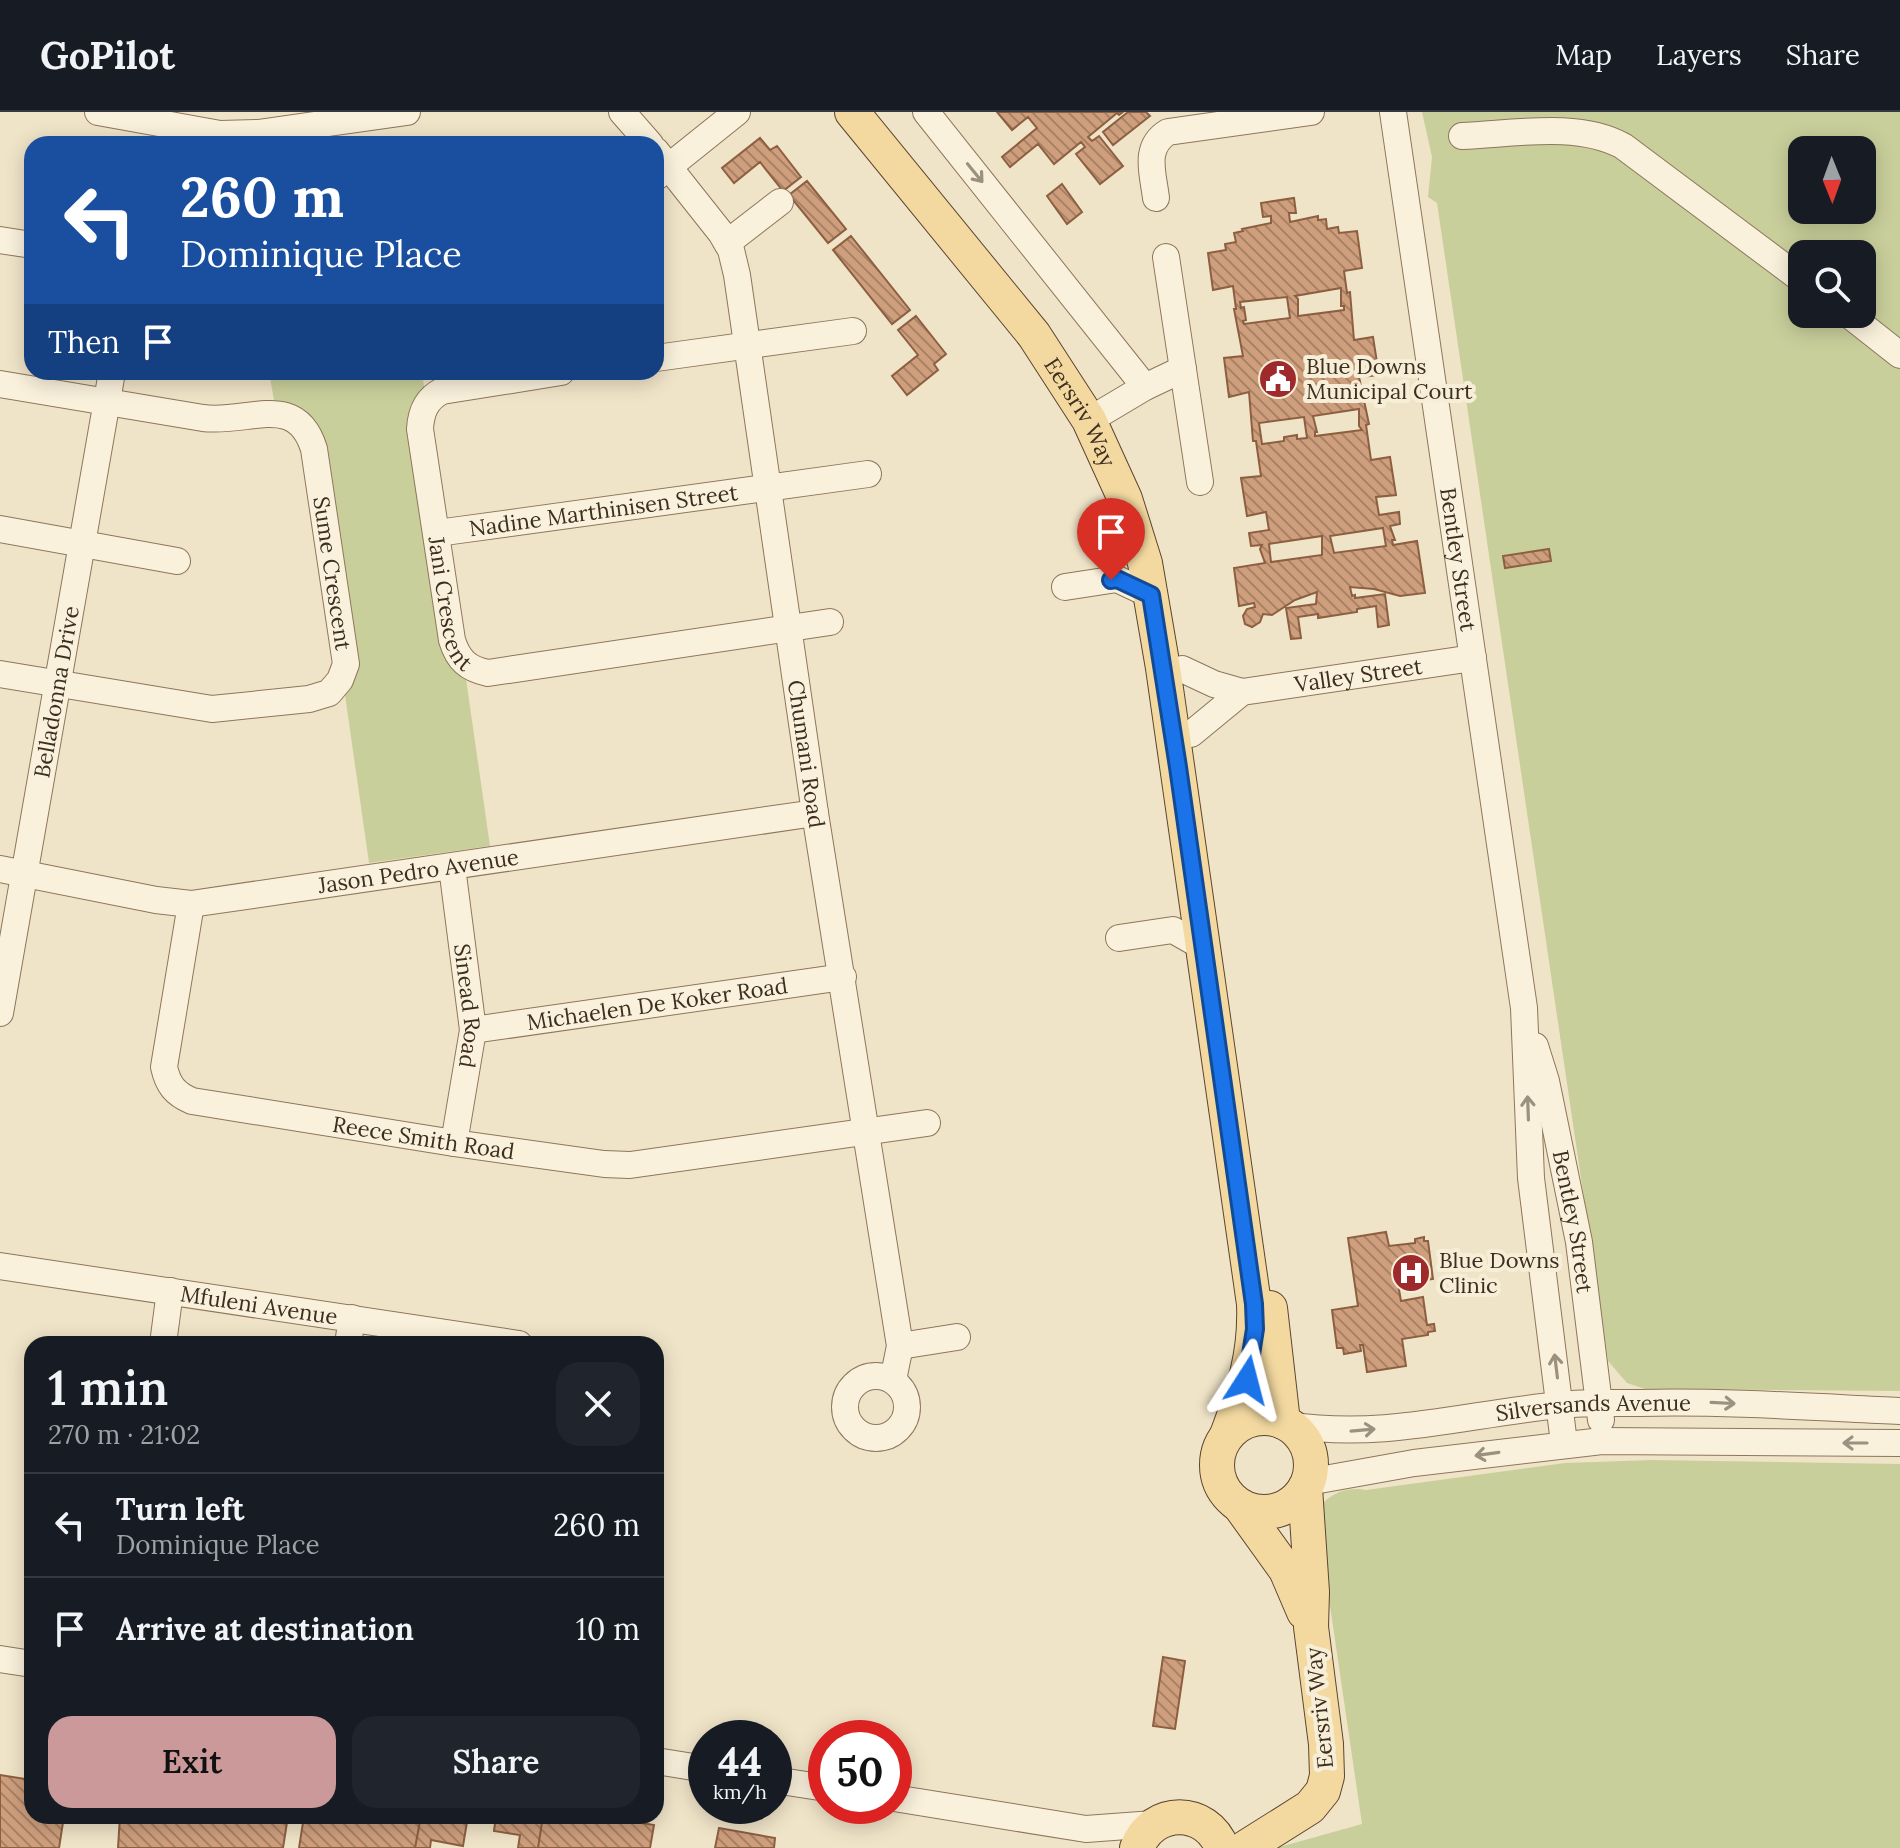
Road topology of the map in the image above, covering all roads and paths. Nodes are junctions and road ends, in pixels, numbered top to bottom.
1 (98, 112) edge
2 (407, 112) edge
3 (622, 112) edge
4 (737, 112) edge
5 (852, 112) edge
6 (875, 112) edge
7 (926, 112) edge
8 (1305, 112) edge
9 (1393, 112) edge
10 (1260, 115) edge
11 (156, 126) edge
12 (643, 136) edge
13 (1462, 136) dead end
14 (664, 162) edge
15 (664, 170) edge
16 (1156, 198) dead end
17 (780, 202) dead end
18 (0, 240) edge
19 (727, 243) junction
20 (24, 244) edge
21 (1166, 257) dead end
22 (1788, 270) edge
23 (1866, 328) edge
24 (853, 331) dead end
25 (747, 345) junction
26 (1900, 355) edge
27 (664, 357) edge
28 (1183, 369) junction
29 (111, 380) edge
30 (511, 380) edge
31 (0, 384) edge
32 (1145, 387) junction
33 (107, 403) junction
34 (1103, 412) junction
35 (868, 474) dead end
36 (1200, 482) dead end
37 (768, 488) junction
38 (0, 529) edge
39 (437, 533) junction
40 (82, 543) junction
41 (1140, 544) junction
42 (177, 561) dead end
43 (1117, 579) junction
44 (1065, 587) dead end
45 (1151, 595) junction
46 (830, 622) dead end
47 (788, 628) junction
48 (1473, 658) junction
49 (1182, 669) junction
50 (0, 674) edge
51 (57, 684) junction
52 (1242, 692) junction
53 (1191, 734) junction
54 (815, 813) junction
55 (452, 867) junction
56 (12, 871) edge
57 (1195, 895) junction
58 (191, 904) junction
59 (1173, 930) junction
60 (1119, 938) dead end
61 (1203, 947) junction
62 (843, 977) junction
63 (1524, 1008) junction
64 (0, 1013) edge
65 (473, 1030) junction
66 (927, 1123) dead end
67 (866, 1130) junction
68 (454, 1143) junction
69 (1565, 1173) junction
70 (1531, 1178) junction
71 (0, 1266) edge
72 (170, 1291) junction
73 (350, 1331) edge
74 (164, 1336) edge
75 (415, 1336) edge
76 (957, 1337) dead end
77 (900, 1346) junction
78 (893, 1380) dead end
79 (1600, 1403) junction
80 (1561, 1404) junction
81 (1900, 1411) edge
82 (1286, 1424) junction
83 (1227, 1435) junction
84 (1602, 1441) junction
85 (1564, 1443) junction
86 (1900, 1443) edge
87 (1306, 1485) junction
88 (1240, 1506) junction
89 (1311, 1627) junction
90 (0, 1659) edge
91 (24, 1663) edge
92 (664, 1762) edge
93 (688, 1766) edge
94 (912, 1801) edge
95 (1289, 1820) junction
96 (1086, 1829) junction
97 (1146, 1836) edge
98 (1214, 1836) edge
99 (1113, 1848) edge
100 (1245, 1848) edge

1 - 11 street
2 - 11 street
3 - 12 street
4 - 14 street
5 - 41 main road, Eersriv Way
6 - 34 main road, Eersriv Way
7 -> 32 street
8 - 10 street
9 - 48 street, Bentley Street
10 - 16 street
13 - 22 street
15 - 19 street, Chumani Road
17 - 19 street
18 - 20 street
19 - 25 street, Chumani Road
21 - 28 street
23 - 26 street
24 - 25 street
25 - 27 street
25 - 37 street, Chumani Road
28 - 32 street
28 - 36 street
29 - 33 street, Belladonna Drive
30 - 39 street, Jani Crescent
31 - 33 street
32 - 34 street
33 - 40 street, Belladonna Drive
33 - 51 street, Sume Crescent
34 - 49 main road, Eersriv Way
35 - 37 street, Nadine Marthinisen Street
37 - 39 street, Nadine Marthinisen Street
37 - 47 street, Chumani Road
38 - 40 street
39 - 47 street, Jani Crescent
40 - 42 street
40 - 51 street, Belladonna Drive
41 - 43 street
41 - 45 main road, Eersriv Way
43 - 44 street
43 - 45 street
45 - 57 main road, Eersriv Way
46 - 47 street, Jani Crescent
47 - 54 street, Chumani Road
48 - 52 street, Valley Street
48 - 63 street, Bentley Street
49 - 52 street, Valley Street
49 - 53 main road, Eersriv Way
50 - 51 street
51 - 56 street, Belladonna Drive
52 - 53 street
53 - 82 main road, Eersriv Way
54 - 55 street, Jason Pedro Avenue
54 - 62 street, Chumani Road
55 - 58 street, Jason Pedro Avenue
55 - 65 street, Sinead Road
56 - 58 street, Jason Pedro Avenue
56 - 64 street, Belladonna Drive
57 - 59 street
57 - 61 main road, Eersriv Way
58 - 68 street, Reece Smith Road
59 - 60 street
59 - 61 street
61 - 83 main road, Eersriv Way
62 - 65 street, Michaelen De Koker Road
62 - 67 street, Chumani Road
63 - 69 street, Bentley Street
70 -> 63 street, Bentley Street
65 - 68 street, Sinead Road
66 - 67 street, Reece Smith Road
67 - 68 street, Reece Smith Road
67 - 77 street, Chumani Road
69 - 70 street
69 - 79 street, Bentley Street
80 -> 70 street, Bentley Street
71 - 72 street, Mfuleni Avenue
72 - 73 street, Mfuleni Avenue
72 - 74 street
73 - 75 street, Mfuleni Avenue
76 - 77 street
77 - 78 street, Chumani Road
79 - 80 street, Silversands Avenue
79 -> 81 street, Silversands Avenue
79 - 84 street, Bentley Street
82 -> 80 street, Silversands Avenue
80 - 85 street, Bentley Street
82 - 83 main road
82 - 87 main road
83 - 88 main road
84 - 85 street, Silversands Avenue
86 -> 84 street, Silversands Avenue
85 -> 87 street, Silversands Avenue
87 - 88 main road
87 - 89 main road, Eersriv Way
88 - 89 main road, Eersriv Way
89 - 95 main road, Eersriv Way
90 - 91 street
92 - 93 street
94 - 96 street
95 - 98 main road
95 - 100 main road, Eersriv Way
96 - 97 street
96 - 99 street
97 - 98 main road

